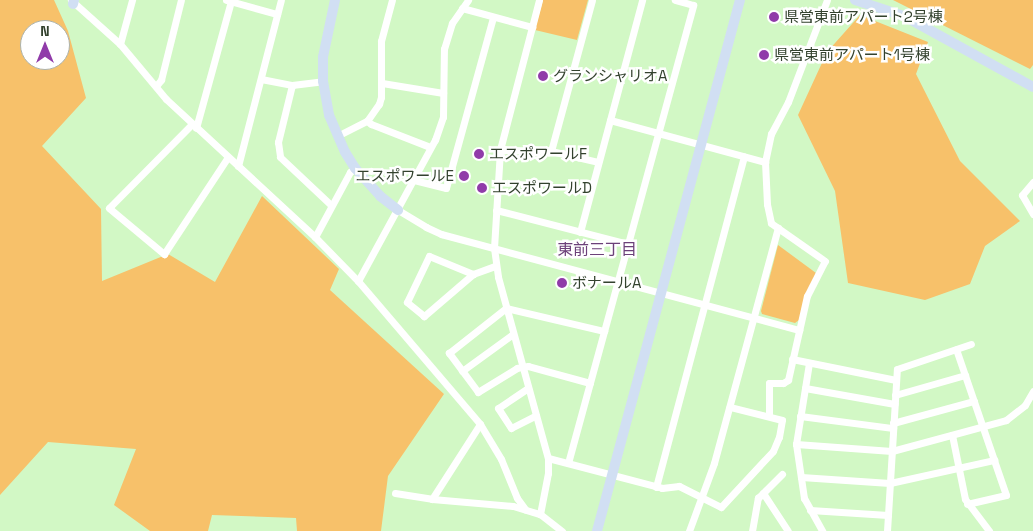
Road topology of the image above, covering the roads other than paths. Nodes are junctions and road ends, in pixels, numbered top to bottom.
1 (132, 0) edge
2 (181, 0) edge
3 (281, 0) edge
4 (334, 0) edge
5 (392, 0) edge
6 (468, 0) edge
7 (539, 0) edge
8 (592, 0) edge
9 (642, 0) edge
10 (675, 0) edge
11 (740, 0) edge
12 (827, 0) edge
13 (855, 0) edge
14 (73, 1) edge
15 (228, 1) edge
16 (462, 8) junction
17 (277, 14) junction
18 (493, 17) junction
19 (532, 27) junction
20 (120, 44) junction
21 (260, 79) junction
22 (323, 81) junction
23 (382, 83) junction
24 (292, 84) junction
25 (156, 86) junction
26 (1033, 87) edge
27 (442, 93) junction
28 (610, 120) junction
29 (367, 121) junction
30 (194, 126) junction
31 (658, 133) junction
32 (337, 136) junction
33 (700, 144) junction
34 (430, 147) junction
35 (500, 150) junction
36 (551, 151) junction
37 (744, 156) junction
38 (228, 157) junction
39 (598, 162) junction
40 (765, 162) junction
41 (238, 166) junction
42 (355, 168) junction
43 (414, 180) junction
44 (1033, 182) edge
45 (331, 205) junction
46 (398, 210) junction
47 (496, 210) junction
48 (1033, 214) edge
49 (778, 228) junction
50 (580, 232) junction
51 (315, 237) junction
52 (628, 244) junction
53 (494, 248) junction
54 (495, 266) junction
55 (473, 274) junction
56 (358, 281) junction
57 (618, 282) junction
58 (661, 293) junction
59 (704, 304) junction
60 (506, 308) junction
61 (754, 318) junction
62 (799, 330) junction
63 (604, 332) junction
64 (513, 334) junction
65 (971, 344) dead end
66 (956, 349) junction
67 (792, 359) junction
68 (809, 363) junction
69 (522, 367) junction
70 (462, 371) junction
71 (965, 375) junction
72 (896, 380) junction
73 (590, 382) junction
74 (528, 388) junction
75 (805, 388) junction
76 (1033, 390) edge
77 (895, 395) junction
78 (974, 401) junction
79 (894, 404) junction
80 (730, 407) junction
81 (536, 415) junction
82 (769, 416) junction
83 (800, 416) junction
84 (480, 424) junction
85 (893, 426) junction
86 (983, 427) junction
87 (952, 435) junction
88 (796, 444) junction
89 (892, 451) junction
90 (548, 458) junction
91 (994, 460) junction
92 (568, 463) junction
93 (958, 468) junction
94 (782, 474) dead end
95 (612, 475) junction
96 (800, 477) junction
97 (890, 483) junction
98 (656, 487) junction
99 (395, 493) dead end
100 (763, 493) junction
101 (701, 497) junction
102 (432, 499) junction
103 (967, 504) junction
104 (526, 509) junction
105 (810, 510) junction
106 (540, 514) junction
107 (888, 515) junction
108 (562, 531) edge
109 (597, 531) edge
110 (689, 531) edge
111 (752, 531) edge
112 (788, 531) edge
113 (822, 531) edge
114 (887, 531) edge
115 (989, 531) edge

1 - 20 street
2 - 25 street
3 - 17 street
4 - 22 street
5 - 23 street
6 - 16 street
7 - 19 street
8 - 36 street
9 - 28 street
10 - 31 street
11 - 33 street
12 - 40 street
13 - 26 street
14 - 20 street
15 - 17 street
15 - 30 street
16 - 18 street
16 - 27 street
17 - 21 street
18 - 19 street
18 - 43 street
19 - 35 street
20 - 25 street
21 - 24 street
21 - 41 street
22 - 24 street
22 - 32 street
23 - 27 street
23 - 29 street
24 - 45 street
25 - 30 street
27 - 34 street
28 - 31 street
28 - 39 street
29 - 32 street
29 - 34 street
30 - 38 street
30 - 38 street
31 - 33 street
31 - 52 street
32 - 42 street
33 - 37 street
33 - 58 street
34 - 43 street
35 - 36 street
35 - 47 street
36 - 39 street
37 - 40 street
37 - 59 street
38 - 41 street
39 - 50 street
40 - 49 street
41 - 51 street
42 - 45 street
42 - 46 street
43 - 46 street
44 - 48 street
45 - 51 street
46 - 53 street
46 - 56 street
47 - 50 street
47 - 53 street
49 - 61 street
49 - 62 street
50 - 52 street
51 - 56 street
52 - 57 street
53 - 54 street
53 - 57 street
54 - 55 street
54 - 60 street
55 - 55 street
56 - 84 street
57 - 58 street
57 - 63 street
58 - 59 street
58 - 95 street
59 - 61 street
59 - 98 street
60 - 63 street
60 - 64 street
60 - 70 street
61 - 62 street
61 - 80 street
62 - 67 street
63 - 73 street
64 - 69 street
64 - 70 street
65 - 66 street
66 - 71 street
66 - 72 street
67 - 68 street
67 - 82 street
68 - 72 street
68 - 75 street
69 - 70 street
69 - 73 street
69 - 74 street
71 - 77 street
71 - 78 street
72 - 77 street
73 - 92 street
74 - 81 street
74 - 81 street
75 - 79 street
75 - 83 street
76 - 86 street
77 - 79 street
78 - 85 street
78 - 86 street
79 - 85 street
80 - 82 street
80 - 101 street
81 - 90 street
82 - 101 street
83 - 85 street
83 - 88 street
84 - 102 street
84 - 104 street
85 - 89 street
86 - 87 street
86 - 91 street
87 - 89 street
87 - 93 street
88 - 89 street
88 - 96 street
89 - 97 street
90 - 92 street
90 - 106 street
91 - 93 street
91 - 103 street
92 - 95 street
93 - 97 street
93 - 103 street
94 - 100 street
95 - 98 street
95 - 109 street
96 - 97 street
96 - 105 street
97 - 107 street
98 - 101 street
99 - 102 street
100 - 111 street
100 - 112 street
101 - 110 street
102 - 104 street
103 - 115 street
104 - 106 street
105 - 107 street
105 - 113 street
106 - 108 street
107 - 114 street

